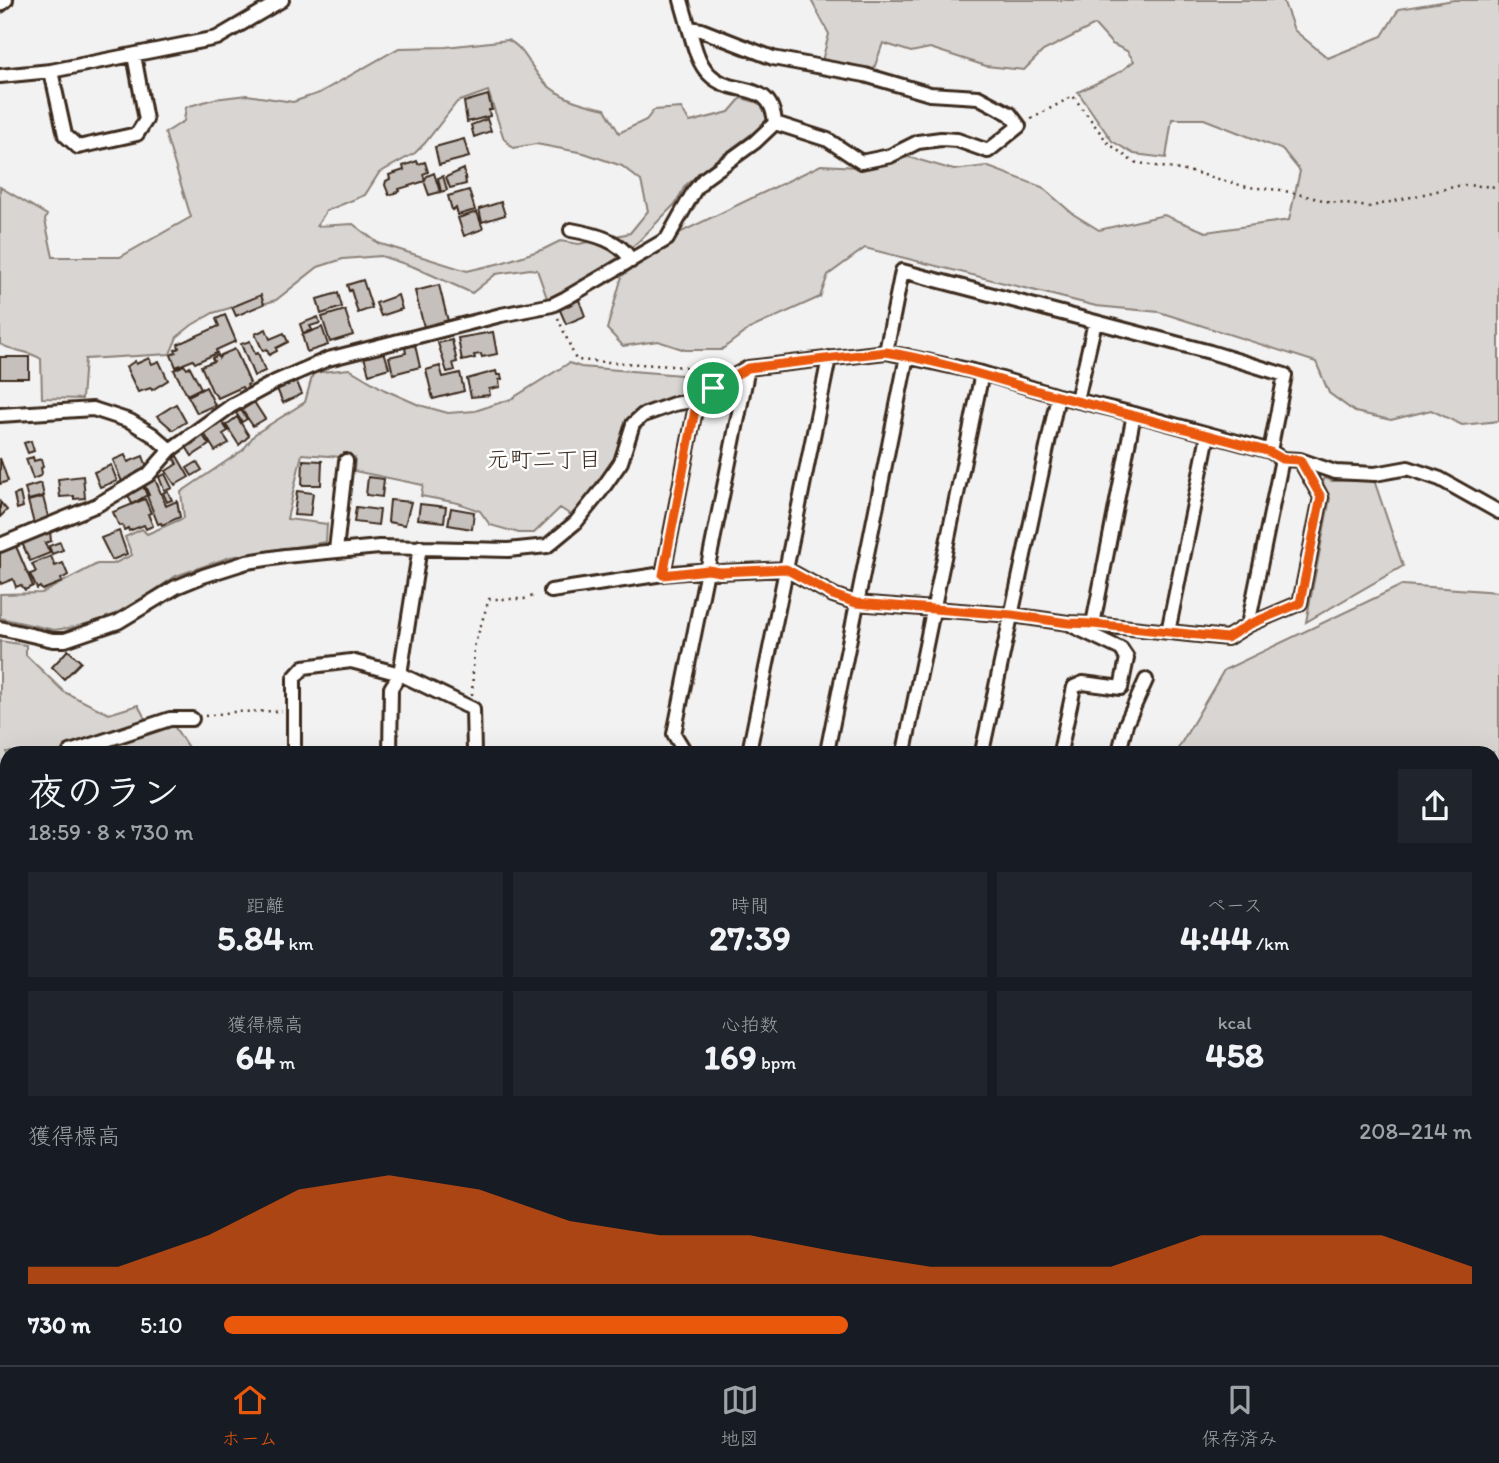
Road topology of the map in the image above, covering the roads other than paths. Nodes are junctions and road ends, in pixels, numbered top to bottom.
1 (6, 0) edge
2 (281, 0) edge
3 (681, 0) edge
4 (0, 5) edge
5 (689, 28) junction
6 (134, 55) junction
7 (51, 71) junction
8 (0, 76) edge
9 (775, 123) junction
10 (571, 230) dead end
11 (631, 261) junction
12 (1095, 322) junction
13 (886, 352) junction
14 (907, 356) junction
15 (829, 358) junction
16 (748, 368) junction
17 (982, 373) junction
18 (1058, 396) junction
19 (697, 400) junction
20 (1077, 400) junction
21 (1134, 414) junction
22 (0, 415) edge
23 (1208, 435) junction
24 (170, 450) junction
25 (1270, 452) junction
26 (1282, 459) junction
27 (1300, 460) junction
28 (346, 461) dead end
29 (1499, 512) edge
30 (0, 545) edge
31 (421, 547) junction
32 (336, 550) junction
33 (786, 569) junction
34 (708, 570) junction
35 (663, 575) junction
36 (551, 591) road end
37 (856, 603) junction
38 (933, 610) junction
39 (1012, 615) junction
40 (1068, 623) junction
41 (1093, 624) junction
42 (1248, 625) junction
43 (0, 628) edge
44 (1168, 632) junction
45 (400, 674) junction
46 (1146, 680) dead end
47 (192, 719) road end
48 (89, 746) edge
49 (295, 746) edge
50 (390, 746) edge
51 (474, 746) edge
52 (681, 746) edge
53 (750, 746) edge
54 (828, 746) edge
55 (905, 746) edge
56 (983, 746) edge
57 (1061, 746) edge
58 (1120, 746) edge

1 - 4 street
2 - 6 street
3 - 5 street
5 - 9 street
5 - 9 street
6 - 7 street
6 - 7 street
7 - 8 street
9 - 11 street
10 - 11 street
11 - 24 street
12 - 13 street
12 - 20 street
12 - 25 street
13 - 14 street
13 - 15 street
14 - 17 street
14 - 37 street
15 - 16 street
15 - 33 street
16 - 19 street
16 - 34 street
17 - 18 street
17 - 38 street
18 - 20 street
18 - 39 street
19 - 31 street
19 - 35 street
20 - 21 street
21 - 23 street
21 - 41 street
22 - 24 street
23 - 25 street
23 - 44 street
24 - 30 street
25 - 26 street
26 - 27 street
26 - 42 street
27 - 29 street
27 - 42 street
28 - 32 street
31 - 32 street
31 - 45 street
32 - 43 street
33 - 34 street
33 - 37 street
33 - 53 street
34 - 35 street
34 - 52 street
35 - 36 street
37 - 38 street
37 - 54 street
38 - 39 street
38 - 55 street
39 - 40 street
39 - 56 street
40 - 41 street
40 - 57 street
41 - 44 street
42 - 44 street
45 - 49 street
45 - 50 street
45 - 51 street
46 - 58 street
47 - 48 street

